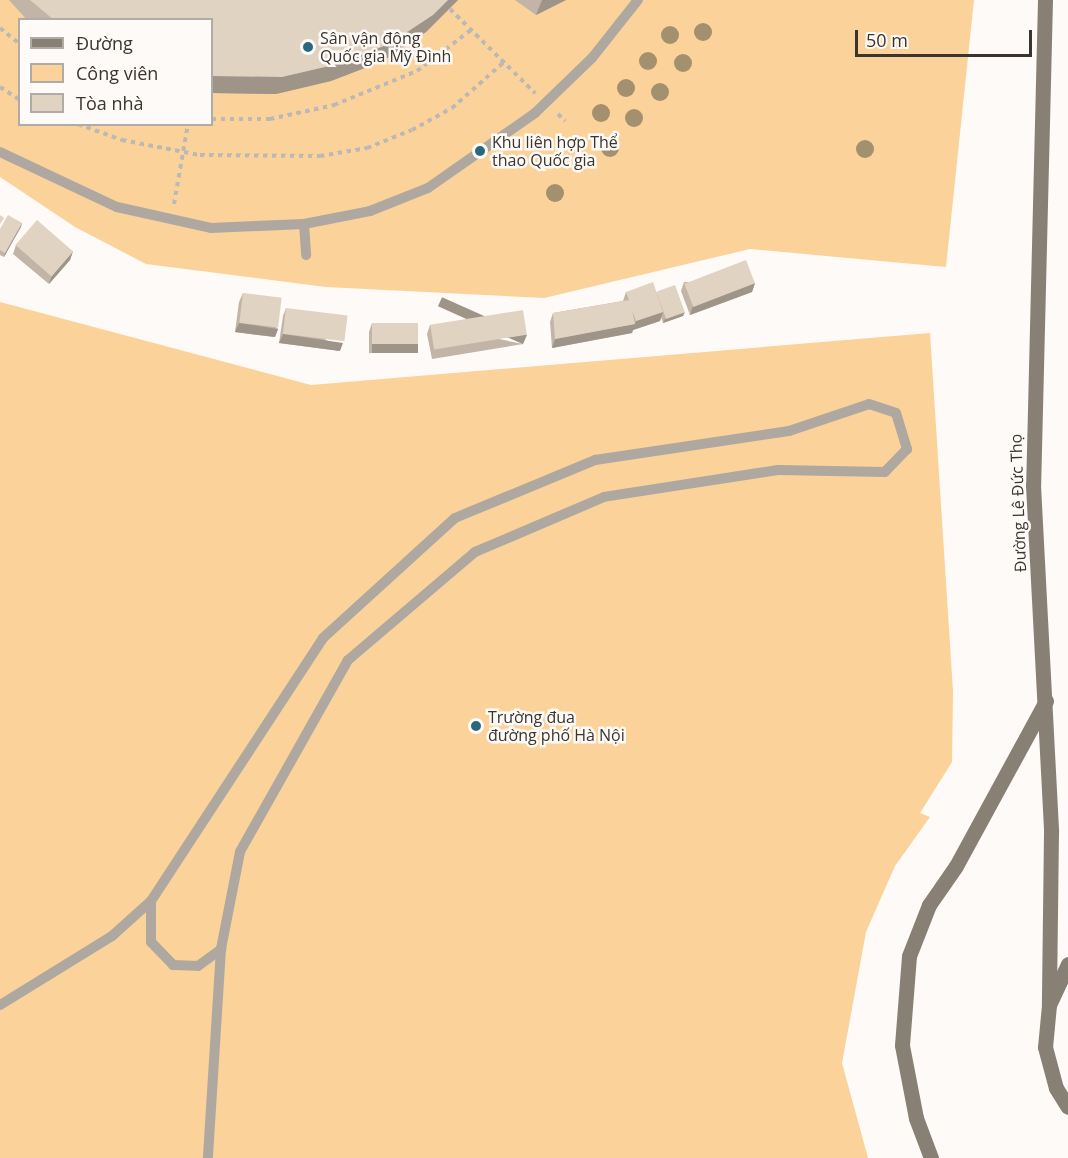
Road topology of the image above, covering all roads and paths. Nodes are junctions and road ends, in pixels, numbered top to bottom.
1 (638, 0) edge
2 (1045, 0) edge
3 (450, 9) edge
4 (0, 28) edge
5 (471, 30) junction
6 (18, 42) edge
7 (504, 62) junction
8 (0, 87) edge
9 (18, 99) edge
10 (545, 102) junction
11 (213, 119) edge
12 (565, 121) dead end
13 (86, 126) edge
14 (188, 126) edge
15 (183, 151) junction
16 (0, 152) edge
17 (176, 192) dead end
18 (304, 224) junction
19 (306, 255) dead end
20 (1046, 701) junction
21 (151, 901) junction
22 (221, 949) junction
23 (1068, 964) edge
24 (0, 1005) edge
25 (1049, 1005) junction
26 (1068, 1107) edge
27 (208, 1158) edge
28 (931, 1158) edge

1 - 10 lane
2 - 20 main road, Đường Lê Đức Thọ
3 - 5 path
4 - 6 path
5 - 7 path
5 - 11 path
7 - 10 path
7 - 15 path
8 - 9 path
10 - 12 path
10 - 18 lane
13 - 15 path
14 - 15 path
15 - 17 path
16 - 18 lane
18 - 19 lane
20 - 25 main road, Đường Lê Đức Thọ
20 - 28 main road
21 - 22 lane
21 - 22 lane
21 - 24 lane
22 - 27 lane
23 - 25 main road
25 - 26 main road

